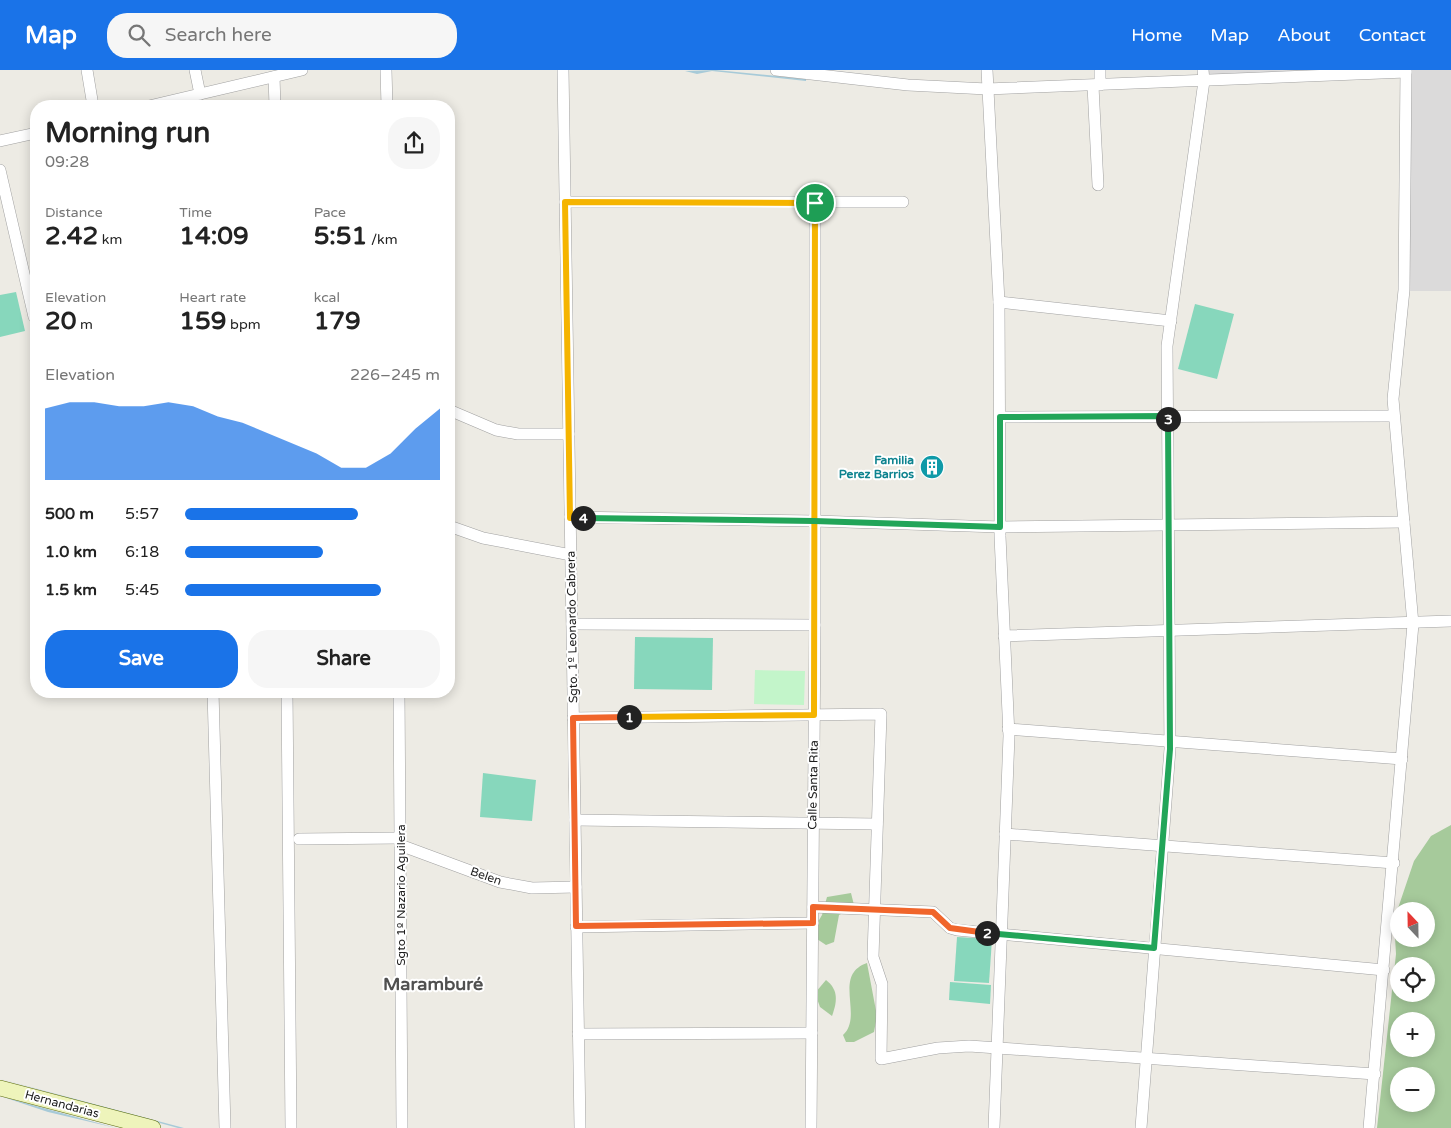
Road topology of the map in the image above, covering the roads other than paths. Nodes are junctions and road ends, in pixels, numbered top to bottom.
1 (87, 70) edge
2 (195, 70) edge
3 (386, 70) edge
4 (563, 70) edge
5 (776, 70) edge
6 (987, 70) edge
7 (1100, 70) edge
8 (297, 71) edge
9 (1406, 71) edge
10 (1204, 76) edge
11 (274, 77) junction
12 (1097, 85) junction
13 (987, 89) junction
14 (200, 94) junction
15 (92, 100) edge
16 (174, 100) edge
17 (275, 100) edge
18 (387, 100) edge
19 (30, 134) edge
20 (0, 141) edge
21 (0, 170) edge
22 (1098, 185) dead end
23 (565, 202) junction
24 (903, 202) dead end
25 (815, 203) junction
26 (30, 300) edge
27 (999, 302) junction
28 (1171, 321) junction
29 (455, 413) edge
30 (1168, 416) junction
31 (1393, 416) junction
32 (1000, 417) junction
33 (569, 434) junction
34 (570, 518) junction
35 (814, 521) junction
36 (1404, 522) junction
37 (1168, 525) junction
38 (1000, 527) junction
39 (455, 528) edge
40 (571, 555) junction
41 (1451, 621) edge
42 (572, 624) junction
43 (1413, 624) junction
44 (815, 625) junction
45 (1169, 631) junction
46 (1004, 636) junction
47 (214, 698) edge
48 (287, 698) edge
49 (399, 698) edge
50 (814, 715) junction
51 (573, 718) junction
52 (1008, 729) junction
53 (1170, 741) junction
54 (1402, 759) junction
55 (575, 822) junction
56 (813, 823) junction
57 (877, 824) junction
58 (1005, 834) junction
59 (299, 839) dead end
60 (400, 842) junction
61 (1162, 846) junction
62 (1394, 863) junction
63 (576, 887) junction
64 (813, 907) junction
65 (875, 910) junction
66 (813, 923) junction
67 (576, 926) junction
68 (1001, 934) junction
69 (1154, 948) junction
70 (1384, 970) junction
71 (812, 1033) junction
72 (578, 1034) junction
73 (996, 1047) junction
74 (1146, 1057) junction
75 (1375, 1074) junction
76 (0, 1088) edge
77 (153, 1128) edge
78 (225, 1128) edge
79 (291, 1128) edge
80 (402, 1128) edge
81 (580, 1128) edge
82 (811, 1128) edge
83 (994, 1128) edge
84 (1140, 1128) edge
85 (1369, 1128) edge

1 - 15 street
2 - 14 street
3 - 18 street
4 - 23 street, Sgto. 1º Leonardo Cabrera
5 - 13 street
6 - 13 street
7 - 12 street
8 - 11 street
9 - 10 street
9 - 31 street
10 - 12 street
10 - 28 street
11 - 14 street
11 - 17 street
12 - 13 street
12 - 22 street
13 - 27 street
14 - 16 street
19 - 20 street
21 - 26 street
23 - 25 street
23 - 33 street, Sgto. 1º Leonardo Cabrera
24 - 25 street
25 - 35 street, Calle Santa Rita
27 - 28 street
27 - 32 street
28 - 30 street
29 - 33 street
30 - 31 street
30 - 32 street
30 - 37 street
31 - 36 street
32 - 38 street
33 - 34 street, Sgto. 1º Leonardo Cabrera
34 - 35 street
34 - 40 street, Sgto. 1º Leonardo Cabrera
35 - 38 street
35 - 44 street, Calle Santa Rita
36 - 37 street
36 - 43 street
37 - 38 street
37 - 45 street
38 - 46 street
39 - 40 street
40 - 42 street, Sgto. 1º Leonardo Cabrera
41 - 43 street
42 - 44 street
42 - 51 street, Sgto. 1º Leonardo Cabrera
43 - 45 street
43 - 54 street
44 - 50 street, Calle Santa Rita
45 - 46 street
45 - 53 street
46 - 52 street
47 - 78 street
48 - 79 street
49 - 60 street, Sgto 1º Nazario Aguilera
50 - 51 street
50 - 56 street, Calle Santa Rita
50 - 57 street
51 - 55 street, Sgto. 1º Leonardo Cabrera
52 - 53 street
52 - 58 street
53 - 54 street
53 - 61 street
54 - 62 street
55 - 56 street
55 - 63 street, Sgto. 1º Leonardo Cabrera
56 - 57 street
56 - 64 street, Calle Santa Rita
57 - 65 street
58 - 61 street
58 - 68 street
59 - 60 street
60 - 63 street, Belen
60 - 80 street, Sgto 1º Nazario Aguilera
61 - 62 street
61 - 69 street
62 - 70 street
63 - 67 street, Sgto. 1º Leonardo Cabrera
64 - 65 street
64 - 66 street, Calle Santa Rita
65 - 68 street
65 - 73 street
66 - 67 street
66 - 71 street, Calle Santa Rita
67 - 72 street, Sgto. 1º Leonardo Cabrera
68 - 69 street
68 - 73 street
69 - 70 street
69 - 74 street
70 - 75 street
71 - 72 street
71 - 82 street, Calle Santa Rita
72 - 81 street, Sgto. 1º Leonardo Cabrera
73 - 74 street
73 - 83 street
74 - 75 street
74 - 84 street
75 - 85 street
76 - 77 street, Hernandarias

